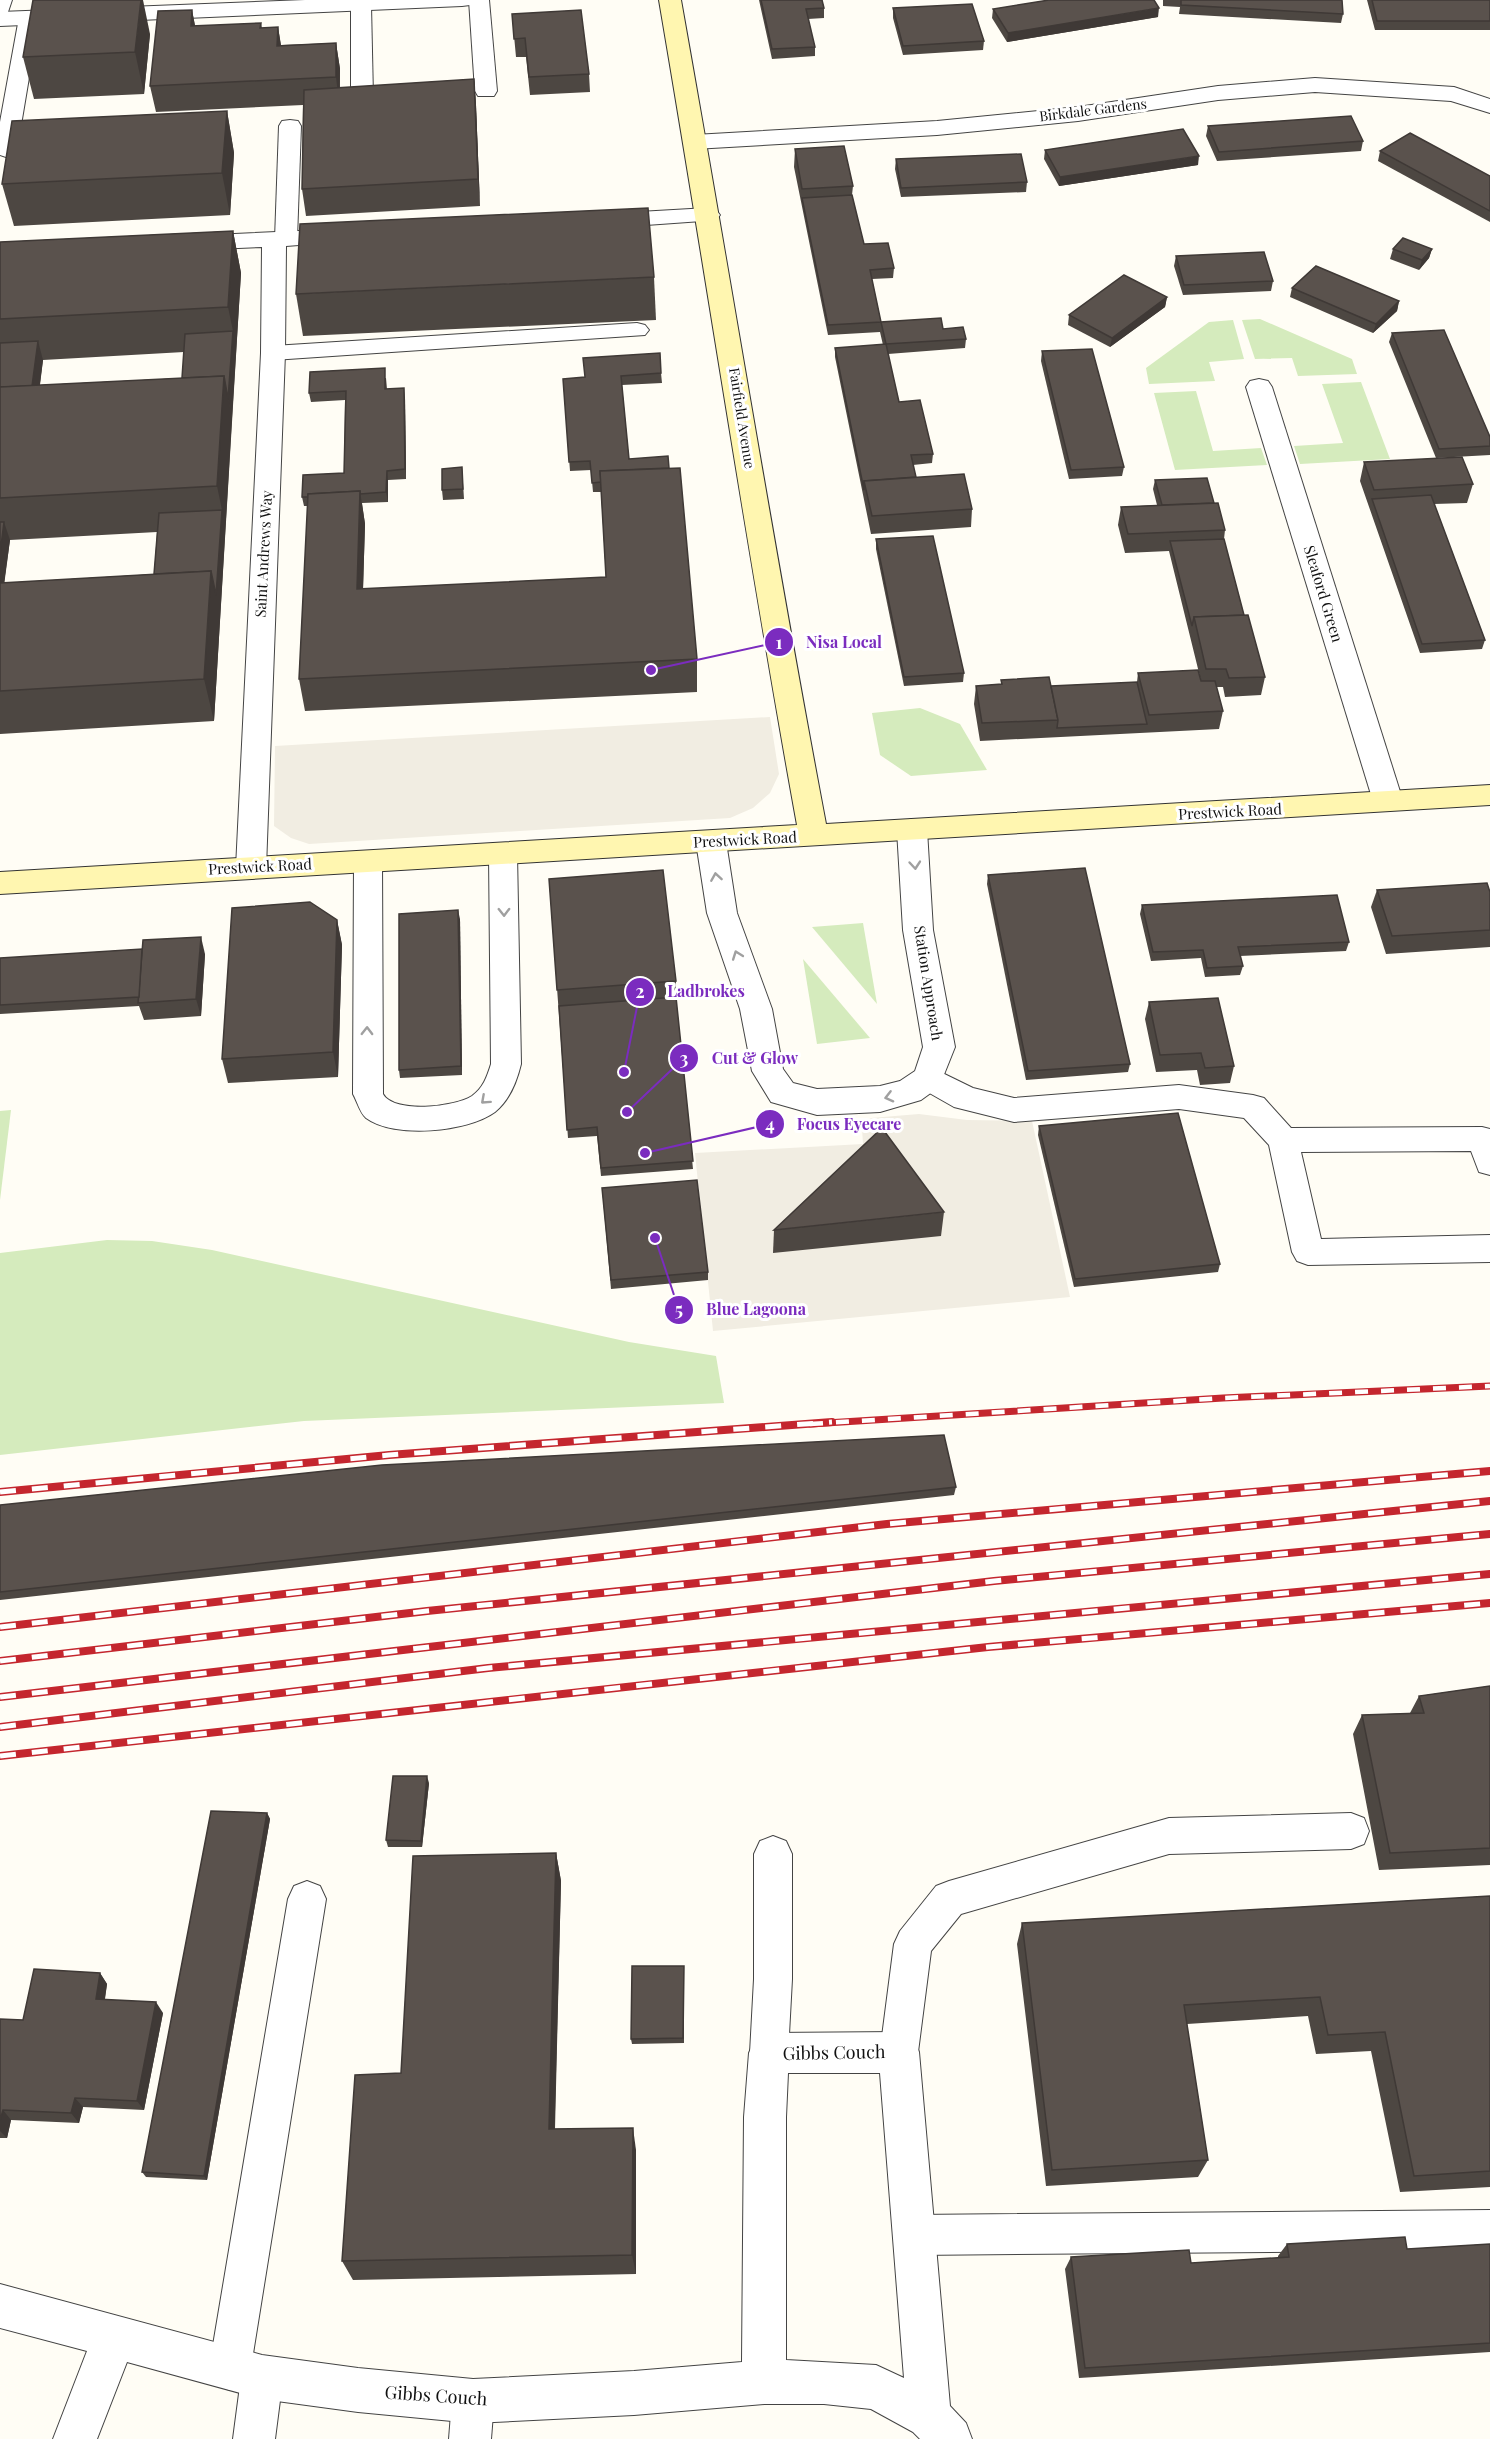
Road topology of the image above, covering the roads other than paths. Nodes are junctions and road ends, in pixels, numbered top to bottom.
1 (2, 0) edge
2 (462, 0) edge
3 (479, 0) edge
4 (670, 0) edge
5 (361, 4) junction
6 (164, 7) edge
7 (68, 8) edge
8 (0, 11) edge
9 (29, 18) junction
10 (0, 19) edge
11 (486, 91) dead end
12 (362, 96) edge
13 (1490, 106) edge
14 (290, 126) dead end
15 (694, 142) junction
16 (75, 147) edge
17 (708, 215) junction
18 (579, 222) edge
19 (368, 234) edge
20 (280, 239) junction
21 (167, 244) edge
22 (637, 330) edge
23 (273, 353) junction
24 (1259, 387) dead end
25 (1490, 795) edge
26 (1388, 801) junction
27 (912, 830) junction
28 (814, 837) junction
29 (711, 842) junction
30 (503, 854) junction
31 (368, 861) junction
32 (251, 868) junction
33 (0, 883) edge
34 (928, 1078) junction
35 (1283, 1140) junction
36 (1490, 1163) edge
37 (1490, 1248) edge
38 (1351, 1831) dead end
39 (773, 1854) dead end
40 (307, 1899) dead end
41 (899, 2052) junction
42 (769, 2053) junction
43 (1490, 2230) edge
44 (914, 2235) junction
45 (0, 2306) edge
46 (115, 2336) junction
47 (246, 2373) junction
48 (764, 2382) junction
49 (471, 2420) edge
50 (940, 2428) edge
51 (75, 2439) edge
52 (254, 2439) edge

1 - 8 lane
2 - 5 street
3 - 11 lane
4 - 15 street, Fairfield Avenue
5 - 6 street
5 - 12 lane
6 - 7 street
7 - 9 street
9 - 10 street
9 - 16 lane
13 - 15 street, Birkdale Gardens
14 - 20 lane
15 - 17 street, Fairfield Avenue
17 - 18 street
17 - 28 street, Fairfield Avenue
19 - 20 street
20 - 21 street
20 - 23 street, Saint Andrews Way
22 - 23 lane
23 - 32 street, Saint Andrews Way
24 - 26 street, Sleaford Green
25 - 26 street, Prestwick Road
26 - 27 street, Prestwick Road
27 - 28 street, Prestwick Road
27 -> 34 street, Station Approach
28 - 29 street, Prestwick Road
29 - 30 street, Prestwick Road
34 -> 29 street
30 - 31 street, Prestwick Road
30 -> 31 lane
31 - 32 street, Prestwick Road
32 - 33 street, Prestwick Road
34 - 35 lane
35 - 36 lane
35 - 37 lane
38 - 41 lane
39 - 42 lane
40 - 47 lane
41 - 42 street, Gibbs Couch
41 - 44 street, Gibbs Couch
42 - 48 street, Gibbs Couch
43 - 44 lane
44 - 50 street, Gibbs Couch
45 - 46 street, Gibbs Couch
46 - 47 street, Gibbs Couch
46 - 51 street
47 - 49 street, Gibbs Couch
47 - 52 lane
48 - 49 street, Gibbs Couch
48 - 50 street, Gibbs Couch

